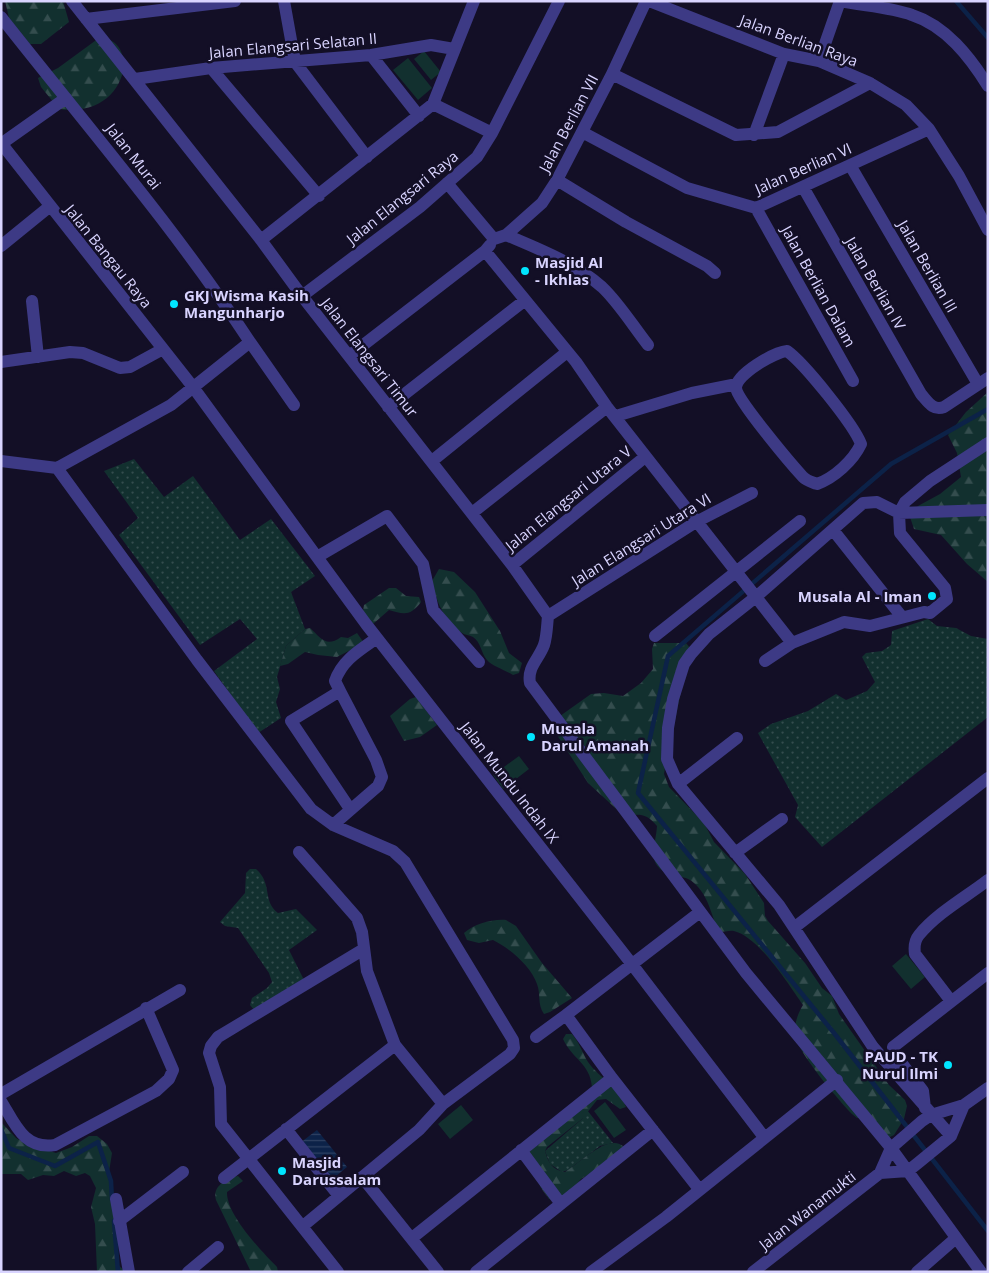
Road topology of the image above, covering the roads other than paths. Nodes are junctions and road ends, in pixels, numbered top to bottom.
1 (72, 1) edge
2 (235, 1) edge
3 (284, 1) edge
4 (474, 1) edge
5 (560, 1) edge
6 (648, 1) edge
7 (840, 1) edge
8 (1, 17) edge
9 (86, 19) junction
10 (454, 49) junction
11 (784, 54) junction
12 (371, 55) junction
13 (295, 62) junction
14 (819, 62) junction
15 (212, 68) junction
16 (612, 74) junction
17 (135, 79) junction
18 (870, 83) junction
19 (988, 86) edge
20 (66, 98) junction
21 (433, 104) junction
22 (418, 116) junction
23 (929, 128) junction
24 (582, 132) junction
25 (492, 133) junction
26 (754, 135) junction
27 (1, 144) edge
28 (367, 157) junction
29 (850, 165) junction
30 (557, 180) junction
31 (447, 183) junction
32 (803, 187) junction
33 (319, 196) junction
34 (49, 207) junction
35 (756, 208) junction
36 (988, 230) edge
37 (500, 237) junction
38 (261, 240) junction
39 (1, 246) edge
40 (485, 251) junction
41 (715, 273) dead end
42 (302, 296) junction
43 (32, 301) dead end
44 (524, 301) junction
45 (250, 342) junction
46 (648, 345) dead end
47 (163, 349) junction
48 (567, 352) junction
49 (349, 356) junction
50 (38, 357) junction
51 (1, 362) edge
52 (983, 381) edge
53 (852, 382) dead end
54 (737, 384) junction
55 (193, 387) junction
56 (294, 405) dead end
57 (388, 406) junction
58 (612, 412) junction
59 (988, 442) edge
60 (645, 457) junction
61 (1, 461) edge
62 (432, 461) junction
63 (57, 468) junction
64 (752, 493) dead end
65 (988, 510) edge
66 (472, 513) junction
67 (899, 513) junction
68 (800, 521) dead end
69 (696, 522) junction
70 (833, 530) junction
71 (317, 557) junction
72 (512, 566) junction
73 (746, 584) junction
74 (548, 616) junction
75 (902, 617) junction
76 (655, 636) dead end
77 (377, 638) junction
78 (792, 643) junction
79 (765, 661) dead end
80 (479, 662) dead end
81 (340, 690) junction
82 (737, 738) dead end
83 (988, 778) edge
84 (678, 784) junction
85 (350, 810) junction
86 (782, 819) dead end
87 (333, 825) junction
88 (299, 852) dead end
89 (735, 853) junction
90 (988, 880) edge
91 (700, 912) junction
92 (794, 927) junction
93 (364, 949) junction
94 (631, 963) junction
95 (988, 973) edge
96 (180, 990) dead end
97 (951, 1001) junction
98 (146, 1008) junction
99 (566, 1015) junction
100 (536, 1037) dead end
101 (394, 1045) junction
102 (612, 1078) junction
103 (837, 1080) junction
104 (988, 1088) edge
105 (1, 1094) edge
106 (1, 1102) edge
107 (442, 1104) junction
108 (964, 1105) junction
109 (926, 1115) junction
110 (286, 1129) junction
111 (654, 1130) junction
112 (764, 1138) junction
113 (946, 1139) junction
114 (894, 1145) junction
115 (521, 1150) junction
116 (249, 1158) junction
117 (913, 1167) junction
118 (183, 1172) dead end
119 (880, 1174) junction
120 (362, 1177) junction
121 (224, 1178) dead end
122 (699, 1188) junction
123 (338, 1196) junction
124 (116, 1199) dead end
125 (561, 1204) junction
126 (119, 1221) junction
127 (303, 1226) junction
128 (412, 1238) junction
129 (956, 1238) junction
130 (218, 1247) dead end
131 (600, 1269) edge
132 (129, 1272) edge
133 (188, 1272) edge
134 (338, 1272) edge
135 (438, 1272) edge
136 (476, 1272) edge
137 (753, 1272) edge
138 (917, 1272) edge
139 (981, 1272) edge

1 - 9 street, Jalan Elangsari Timur
2 - 9 street
3 - 13 street
4 - 10 street
5 - 25 street, Jalan Elangsari Raya
6 - 11 street, Jalan Berlian Raya
6 - 16 street, Jalan Berlian VII
7 - 14 street
7 - 19 street
8 - 20 street, Jalan Murai
9 - 17 street, Jalan Elangsari Timur
10 - 12 street, Jalan Elangsari Selatan II
10 - 21 street
11 - 14 street, Jalan Berlian Raya
11 - 26 street
12 - 13 street, Jalan Elangsari Selatan II
12 - 22 street
13 - 15 street, Jalan Elangsari Selatan II
13 - 28 street
14 - 18 street, Jalan Berlian Raya
15 - 17 street, Jalan Elangsari Selatan II
15 - 33 street
16 - 24 street, Jalan Berlian VII
16 - 26 street
17 - 38 street, Jalan Elangsari Timur
18 - 23 street, Jalan Berlian Raya
18 - 26 street
20 - 27 street
20 - 45 street, Jalan Murai
21 - 22 street
21 - 25 street
22 - 28 street
23 - 29 street, Jalan Berlian VI
23 - 36 street, Jalan Berlian Raya
24 - 30 street, Jalan Berlian VII
24 - 35 street, Jalan Berlian VI
25 - 31 street, Jalan Elangsari Raya
27 - 34 street, Jalan Bangau Raya
28 - 33 street
29 - 32 street, Jalan Berlian VI
29 - 52 street, Jalan Berlian III
30 - 37 street, Jalan Berlian VII
30 - 41 street
31 - 37 street
31 - 42 street, Jalan Elangsari Raya
32 - 35 street, Jalan Berlian VI
32 - 52 street, Jalan Berlian IV
33 - 38 street
34 - 39 street
34 - 47 street, Jalan Bangau Raya
35 - 53 street, Jalan Berlian Dalam
37 - 40 street, Jalan Berlian VII
37 - 46 street
38 - 42 street, Jalan Elangsari Timur
40 - 44 street
40 - 49 street, Jalan Berlian VII
42 - 49 street, Jalan Elangsari Timur
43 - 50 street
44 - 48 street
44 - 57 street
45 - 55 street
45 - 56 street, Jalan Murai
47 - 50 street
47 - 55 street, Jalan Bangau Raya
48 - 58 street
48 - 62 street
49 - 57 street, Jalan Elangsari Timur
50 - 51 street
54 - 54 street
54 - 58 street
55 - 63 street
55 - 71 street, Jalan Bangau Raya
57 - 62 street, Jalan Elangsari Timur
58 - 60 street
58 - 66 street
59 - 67 street
60 - 69 street
60 - 72 street, Jalan Elangsari Utara V
61 - 63 street
62 - 66 street, Jalan Elangsari Timur
63 - 87 street
64 - 69 street, Jalan Elangsari Utara VI
65 - 67 street
66 - 72 street, Jalan Elangsari Timur
67 - 70 street
67 - 75 street
68 - 73 street
69 - 73 street
69 - 74 street, Jalan Elangsari Utara VI
70 - 73 street
70 - 75 street
71 - 77 street, Jalan Mundu Indah IX
71 - 80 street
72 - 74 street, Jalan Elangsari Timur
73 - 76 street
73 - 78 street
73 - 84 street
74 - 91 street
75 - 78 street
77 - 81 street
77 - 94 street, Jalan Mundu Indah IX
78 - 79 street
81 - 85 street
81 - 85 street
82 - 84 street
83 - 92 street
84 - 89 street
85 - 87 street
86 - 89 street
87 - 107 street
88 - 93 street
89 - 92 street
90 - 97 street
91 - 94 street
91 - 103 street
92 - 109 street
93 - 101 street
93 - 116 street
94 - 99 street
94 - 112 street, Jalan Mundu Indah IX
95 - 97 street
96 - 98 street
97 - 109 street
98 - 105 street
98 - 106 street
99 - 100 street
99 - 102 street
101 - 107 street
101 - 110 street
102 - 111 street
102 - 115 street
103 - 112 street
103 - 114 street
104 - 108 street
107 - 120 street
108 - 109 street
108 - 113 street
109 - 113 street
109 - 114 street
110 - 116 street
110 - 123 street
111 - 122 street
111 - 125 street
112 - 122 street
113 - 117 street
114 - 117 street
114 - 119 street
115 - 125 street
115 - 128 street
116 - 121 street
116 - 127 street
117 - 119 street
117 - 129 street
118 - 126 street
119 - 137 street, Jalan Wanamukti
120 - 123 street
120 - 128 street
122 - 131 street
123 - 127 street
124 - 126 street
125 - 136 street
126 - 132 street
127 - 134 street
128 - 135 street
129 - 138 street
129 - 139 street
130 - 133 street

